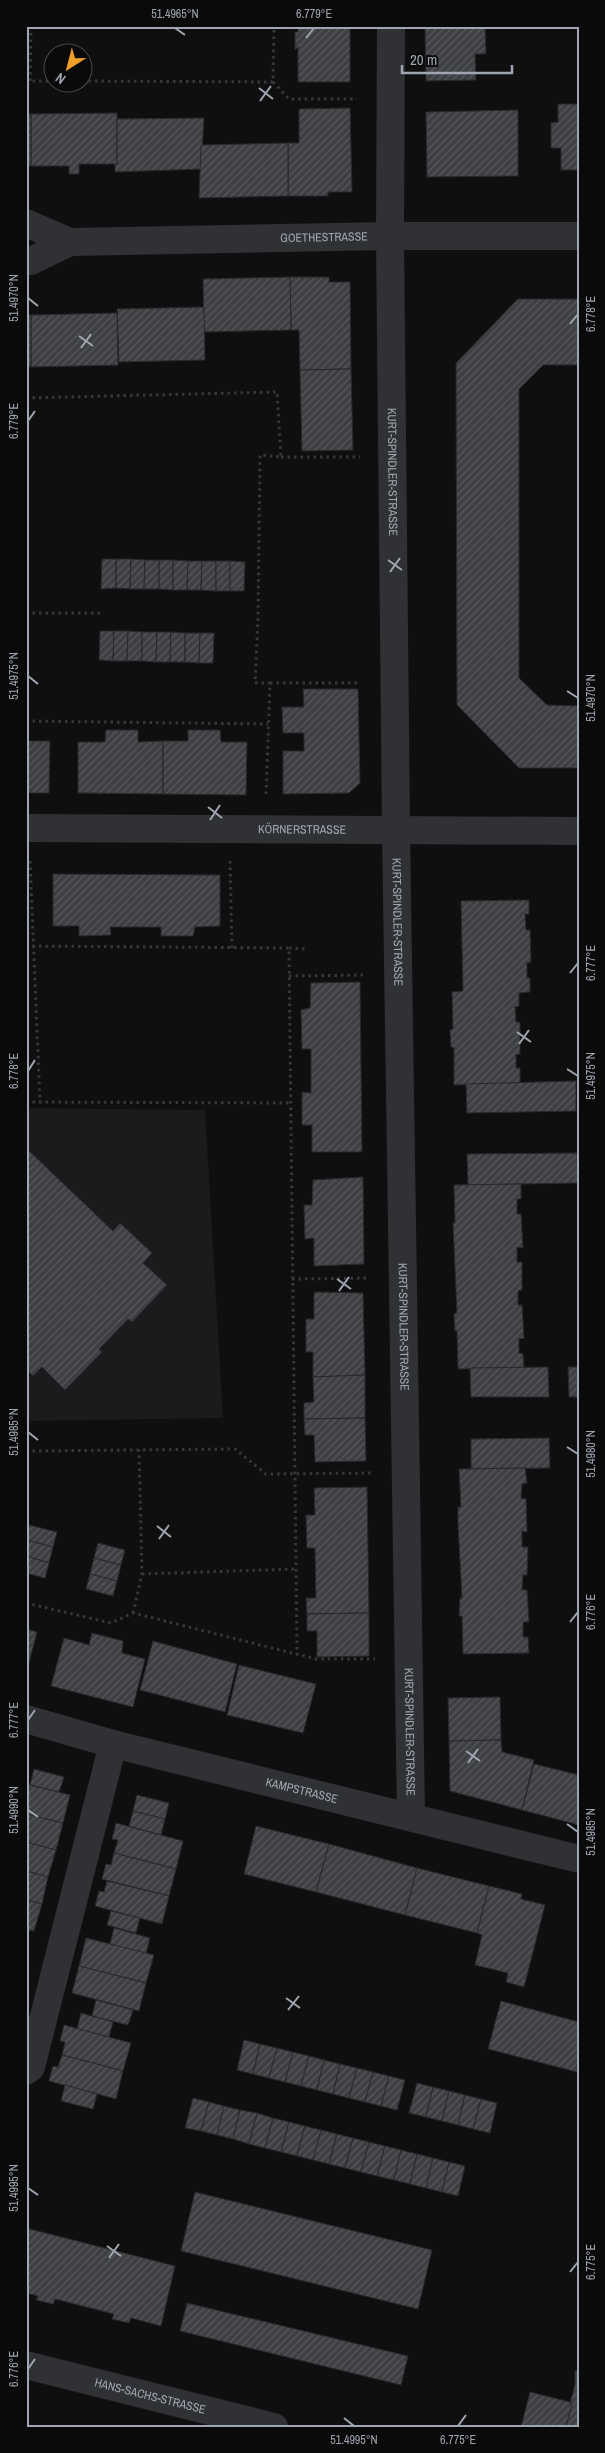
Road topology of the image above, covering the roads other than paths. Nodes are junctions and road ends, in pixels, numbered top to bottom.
1 (391, 26) edge
2 (26, 223) edge
3 (390, 236) junction
4 (579, 236) edge
5 (70, 242) junction
6 (26, 261) edge
7 (27, 828) edge
8 (396, 829) junction
9 (579, 831) edge
10 (26, 1719) edge
11 (113, 1744) junction
12 (411, 1817) junction
13 (579, 1859) edge
14 (26, 2071) edge
15 (26, 2365) edge
16 (274, 2427) edge

1 - 3 street, KURT-SPINDLER-STRASSE
2 - 5 street, GOETHESTRASSE
3 - 4 street, GOETHESTRASSE
3 - 5 street, GOETHESTRASSE
3 - 8 street, KURT-SPINDLER-STRASSE
5 - 6 street, GOETHESTRASSE
7 - 8 street, KÖRNERSTRASSE
8 - 9 street, KÖRNERSTRASSE
8 - 12 street, KURT-SPINDLER-STRASSE
10 - 11 street, KAMPSTRASSE
11 - 12 street, KAMPSTRASSE
11 - 14 street
12 - 13 street, KAMPSTRASSE
15 - 16 street, HANS-SACHS-STRASSE

